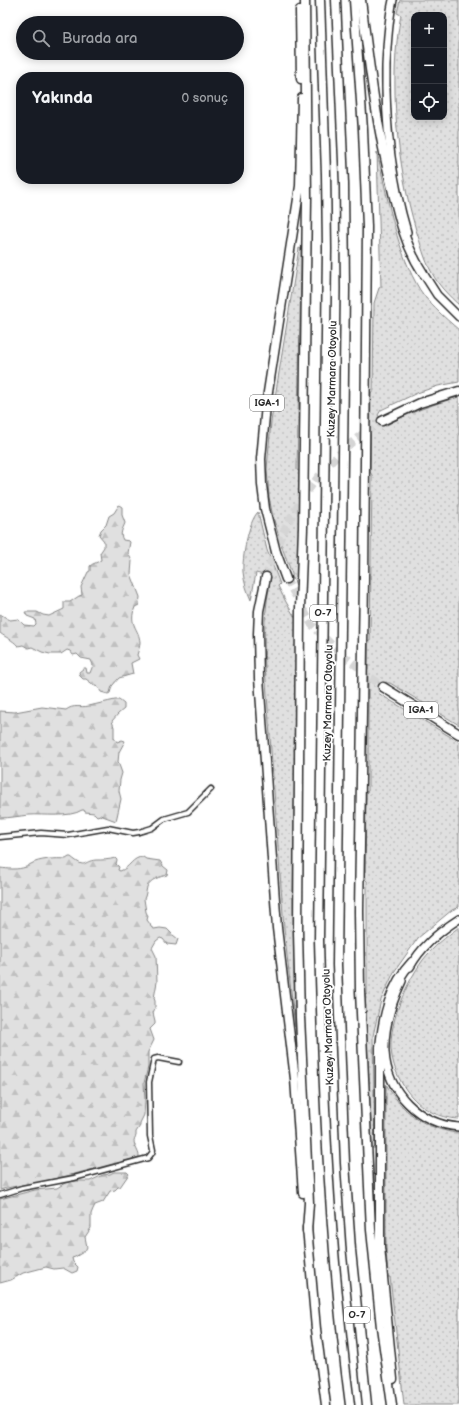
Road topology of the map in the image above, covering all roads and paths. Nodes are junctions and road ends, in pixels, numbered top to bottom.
1 (300, 0) edge
2 (305, 0) edge
3 (320, 0) edge
4 (336, 0) edge
5 (354, 0) edge
6 (361, 0) edge
7 (392, 0) edge
8 (423, 273) junction
9 (459, 318) edge
10 (459, 392) edge
11 (382, 421) tunnel mouth
12 (266, 576) tunnel mouth
13 (286, 579) tunnel mouth
14 (383, 687) tunnel mouth
15 (459, 734) edge
16 (211, 789) dead end
17 (0, 837) edge
18 (459, 919) edge
19 (412, 962) junction
20 (179, 1062) dead end
21 (459, 1127) edge
22 (0, 1195) edge
23 (307, 1231) junction
24 (379, 1283) junction
25 (326, 1405) edge
26 (350, 1405) edge
27 (368, 1405) edge
28 (394, 1405) edge

1 - 13 highway, IGA-1
2 - 23 highway
3 - 26 highway, Kuzey Marmara Otoyolu / O-7
4 - 27 highway, Kuzey Marmara Otoyolu / O-7
5 - 24 highway
6 - 8 highway
7 - 8 highway
8 - 9 highway
10 - 11 highway
12 - 23 highway
14 - 15 highway, IGA-1
16 - 17 street
18 - 19 highway
19 - 21 highway
19 - 24 highway
20 - 22 street
23 - 25 highway
24 - 28 highway

